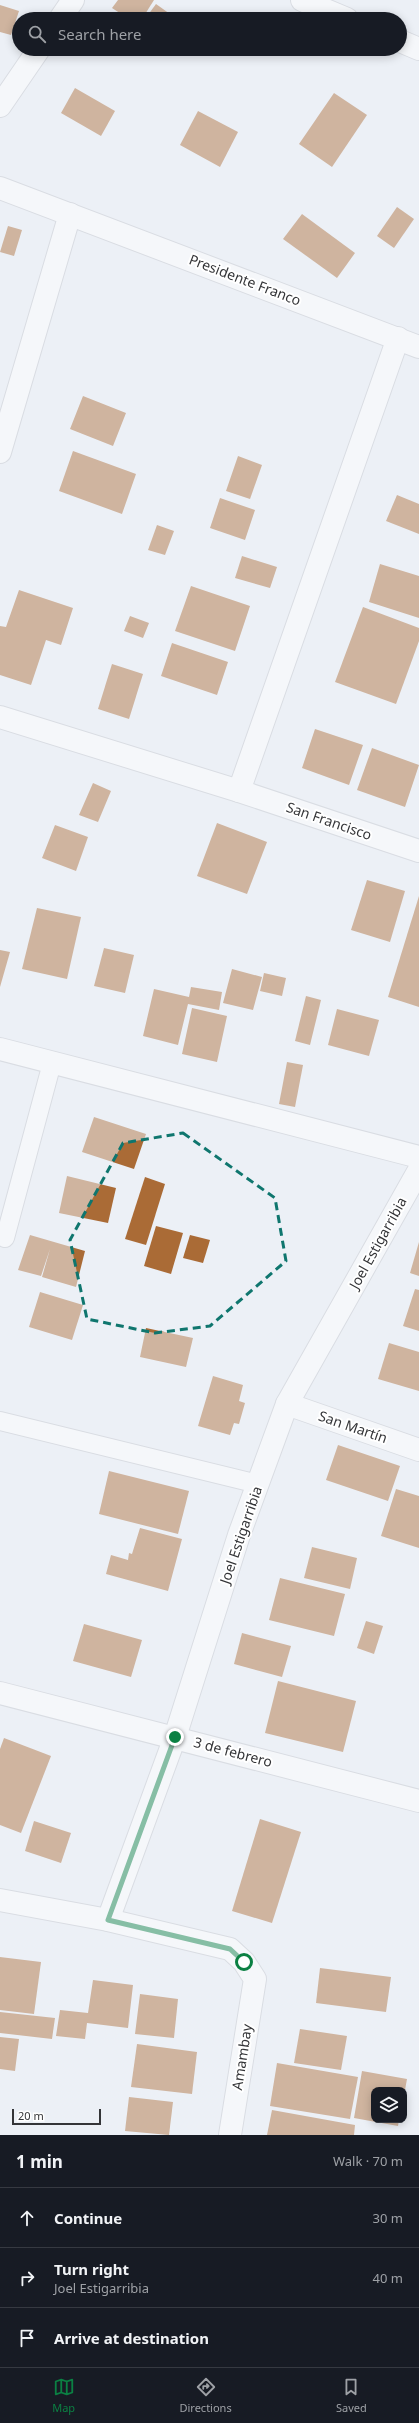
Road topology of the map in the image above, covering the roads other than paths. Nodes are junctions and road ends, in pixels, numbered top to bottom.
1 (74, 0) edge
2 (302, 0) edge
3 (65, 12) edge
4 (330, 12) edge
5 (407, 44) edge
6 (419, 49) edge
7 (34, 56) edge
8 (0, 106) edge
9 (0, 188) edge
10 (70, 214) junction
11 (398, 338) junction
12 (419, 347) edge
13 (0, 452) edge
14 (0, 717) edge
15 (239, 791) junction
16 (419, 851) edge
17 (0, 1049) edge
18 (52, 1063) junction
19 (419, 1157) edge
20 (419, 1170) edge
21 (5, 1238) dead end
22 (287, 1404) junction
23 (0, 1421) edge
24 (419, 1450) edge
25 (258, 1484) junction
26 (0, 1693) edge
27 (175, 1737) junction
28 (419, 1801) edge
29 (0, 1900) edge
30 (108, 1920) junction
31 (230, 2135) edge

1 - 3 street
2 - 4 street
5 - 6 street
7 - 8 street
9 - 10 street, Presidente Franco
10 - 11 street, Presidente Franco
10 - 13 street
11 - 12 street, Presidente Franco
11 - 15 street
14 - 15 street, San Francisco
15 - 16 street, San Francisco
17 - 18 street
18 - 19 street
18 - 21 lane
20 - 22 street, Joel Estigarribia
22 - 24 street, San Martín
22 - 25 street, Joel Estigarribia
23 - 25 lane
25 - 27 street, Joel Estigarribia
26 - 27 street, 3 de febrero
27 - 28 street, 3 de febrero
27 - 30 street, Joel Estigarribia
29 - 30 street
30 - 31 street, Amambay

